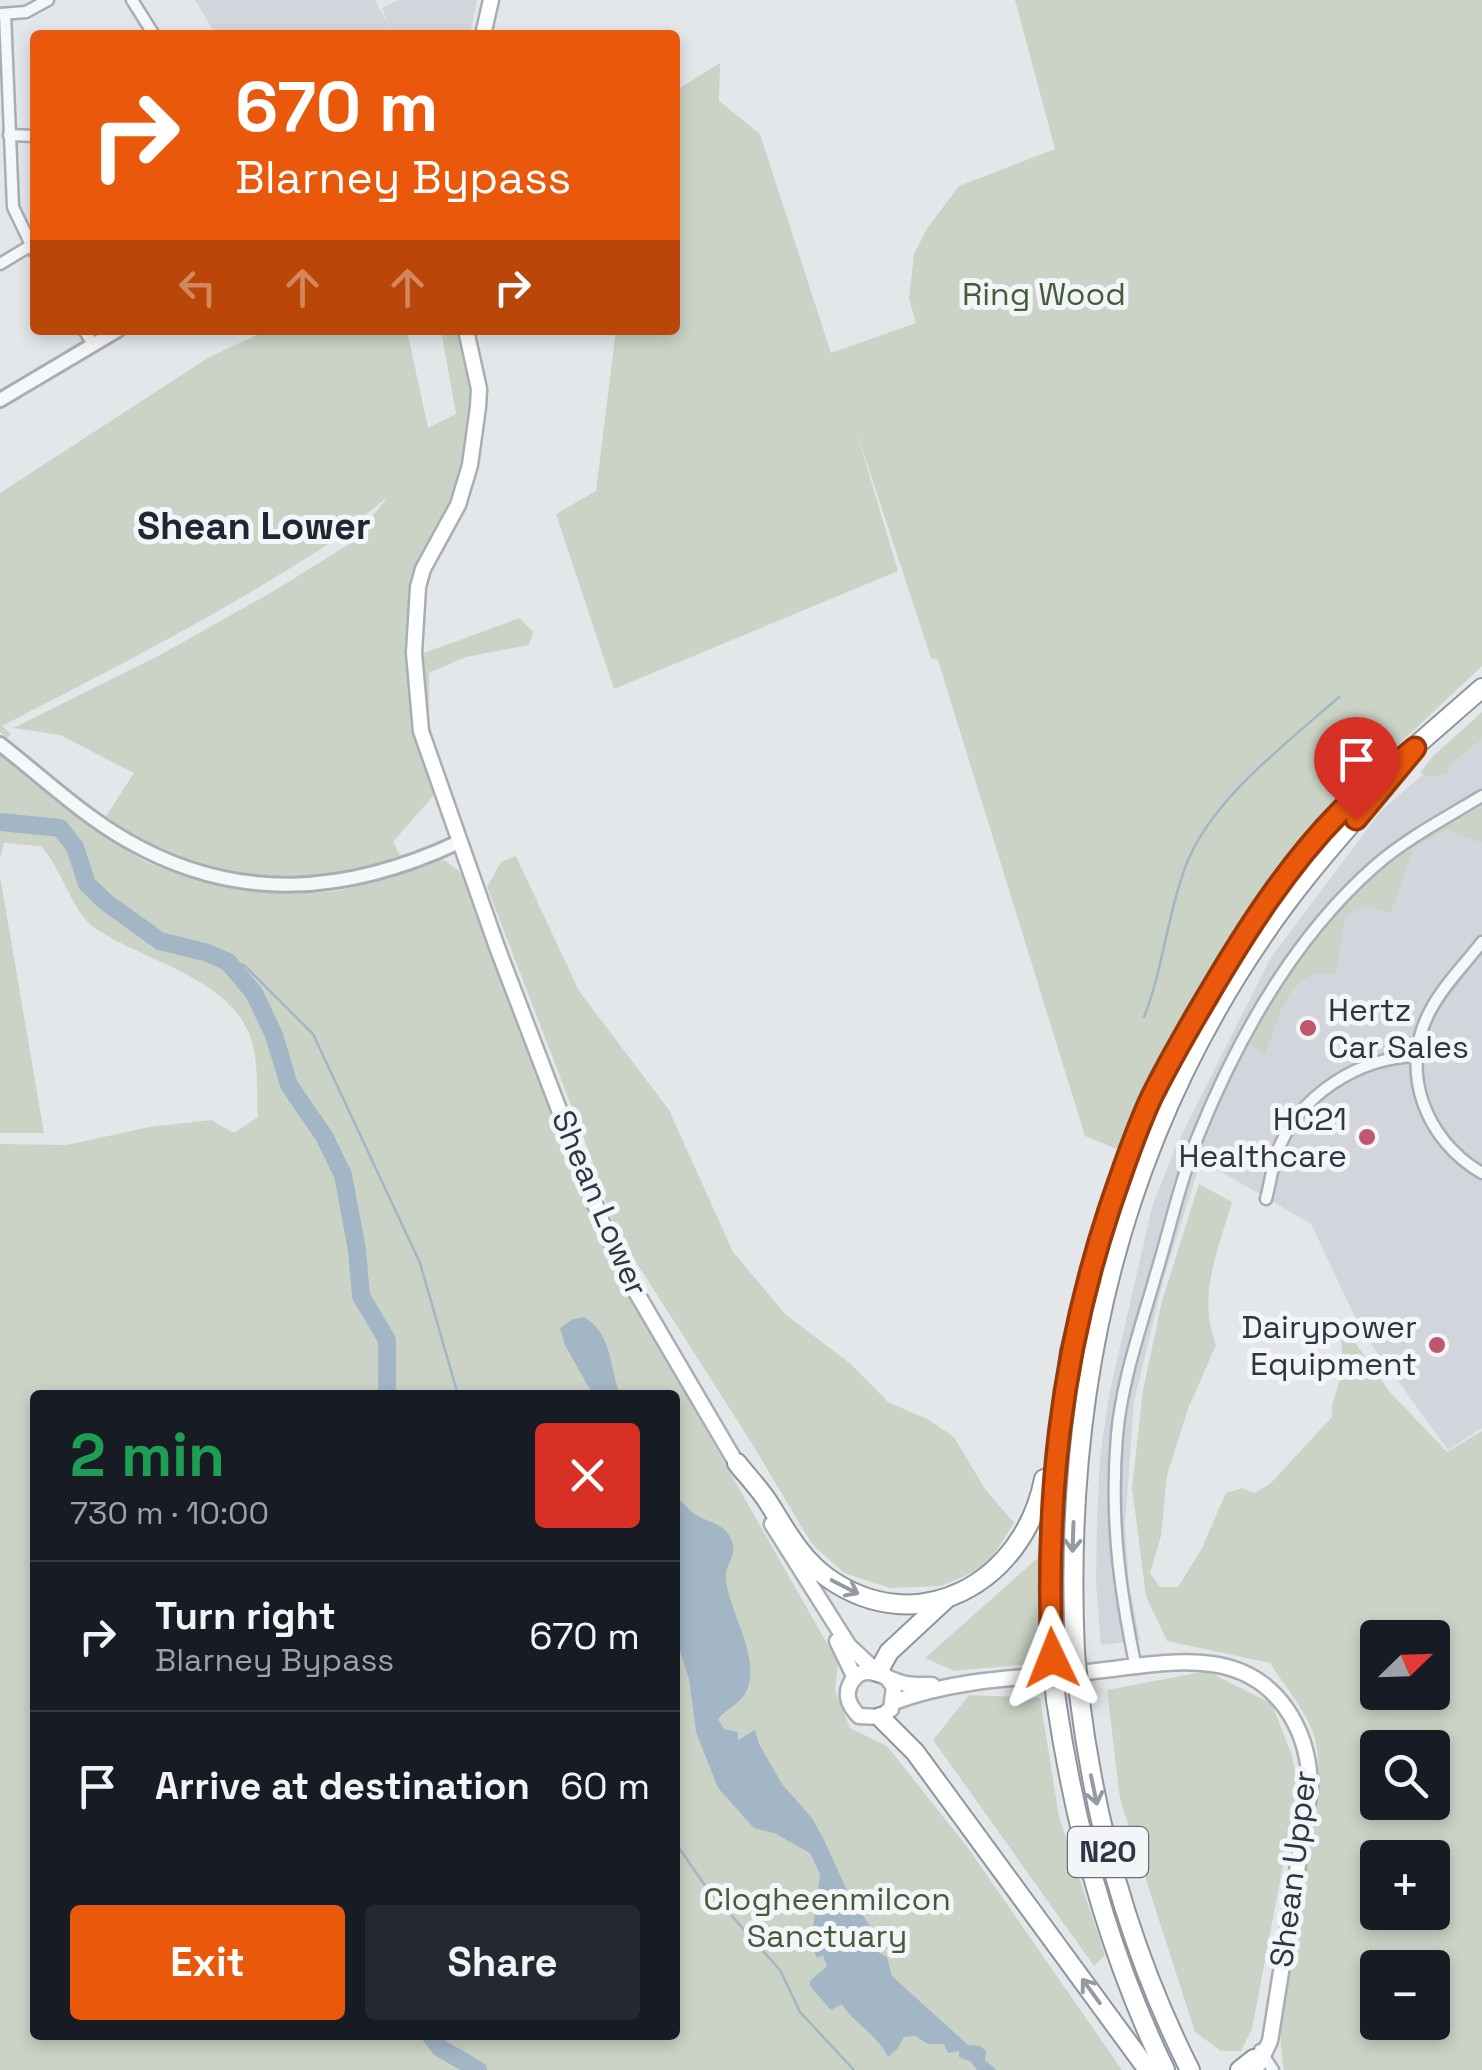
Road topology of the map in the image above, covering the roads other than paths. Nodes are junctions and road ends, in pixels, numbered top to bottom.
1 (48, 0) edge
2 (132, 0) edge
3 (491, 0) edge
4 (2, 14) edge
5 (151, 30) edge
6 (484, 30) edge
7 (9, 135) junction
8 (30, 136) edge
9 (30, 243) edge
10 (30, 250) edge
11 (0, 264) edge
12 (87, 335) edge
13 (109, 335) edge
14 (467, 335) edge
15 (93, 344) junction
16 (0, 400) edge
17 (1482, 688) edge
18 (0, 744) edge
19 (1415, 748) junction
20 (1482, 796) edge
21 (459, 842) junction
22 (1482, 942) edge
23 (1418, 1056) junction
24 (1482, 1173) edge
25 (1266, 1199) dead end
26 (1070, 1351) junction
27 (736, 1463) junction
28 (814, 1596) junction
29 (946, 1598) junction
30 (1136, 1668) junction
31 (880, 1673) junction
32 (855, 1678) junction
33 (952, 1685) junction
34 (894, 1702) junction
35 (880, 1718) junction
36 (1160, 2005) junction
37 (1259, 2063) edge
38 (1148, 2070) edge
39 (1165, 2070) edge
40 (1190, 2070) edge
41 (1206, 2070) edge

1 - 4 street
2 - 5 street
3 - 6 main road
4 - 7 street
7 - 8 street
7 - 9 street
10 - 11 street
12 - 15 street
13 - 15 street
14 - 21 main road, Shean Lower
15 - 16 street
17 - 19 highway, N20
18 - 21 street
19 - 26 highway, N20
19 -> 36 highway, N20, bridge
20 - 30 street
21 - 27 main road, Shean Lower
22 - 23 street
23 - 24 street
23 - 25 street
26 - 29 highway
26 - 39 highway, N20, bridge
27 - 28 main road, Shean Lower
27 -> 29 highway
28 - 31 main road, Shean Lower
28 - 32 main road, Shean Lower
29 - 31 highway
30 - 33 main road, Shean Upper
30 - 37 main road, Shean Upper
31 - 32 main road
31 - 33 main road, Shean Upper
31 - 34 main road
32 - 35 main road
33 - 34 main road, Shean Upper
34 - 35 main road
38 -> 35 highway
36 - 40 highway, N20
36 - 41 highway

